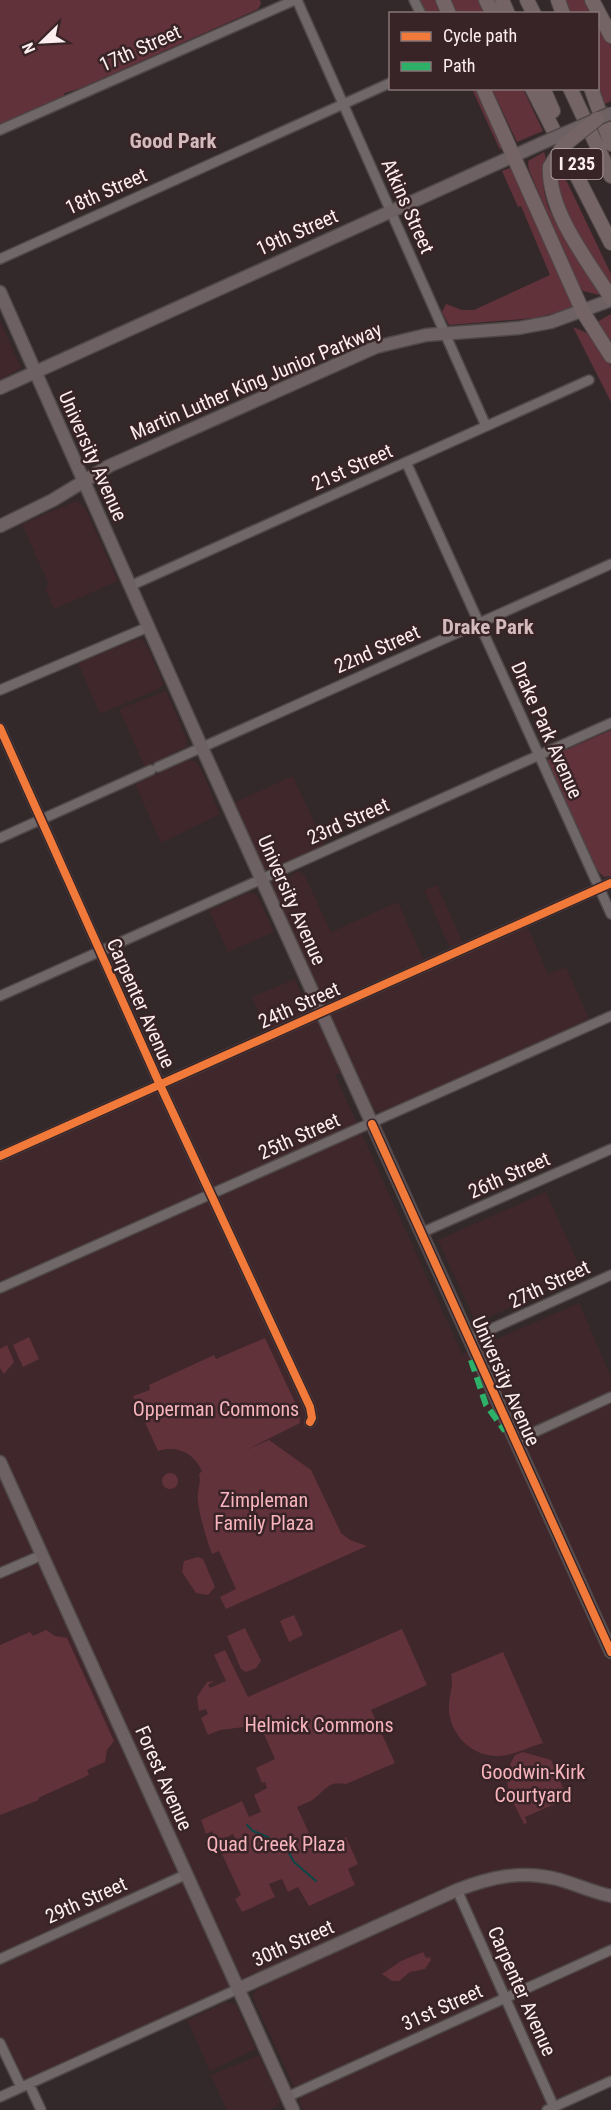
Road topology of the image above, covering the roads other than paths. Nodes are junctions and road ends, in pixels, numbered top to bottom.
1 (265, 0) edge
2 (296, 0) edge
3 (270, 10) junction
4 (599, 13) edge
5 (611, 36) edge
6 (389, 83) edge
7 (484, 90) edge
8 (533, 90) edge
9 (544, 90) edge
10 (571, 90) edge
11 (592, 90) edge
12 (343, 104) junction
13 (611, 113) edge
14 (597, 119) junction
15 (0, 130) edge
16 (611, 144) edge
17 (514, 155) junction
18 (611, 176) edge
19 (391, 211) junction
20 (611, 241) edge
21 (0, 259) edge
22 (0, 292) edge
23 (611, 299) edge
24 (583, 312) junction
25 (444, 333) junction
26 (611, 356) edge
27 (35, 373) junction
28 (589, 380) dead end
29 (0, 388) edge
30 (486, 426) junction
31 (406, 462) junction
32 (84, 481) junction
33 (0, 526) edge
34 (611, 564) edge
35 (130, 586) junction
36 (480, 623) junction
37 (148, 627) junction
38 (0, 690) edge
39 (611, 723) edge
40 (0, 728) edge
41 (202, 748) junction
42 (539, 755) junction
43 (41, 820) junction
44 (0, 838) edge
45 (261, 880) junction
46 (611, 883) edge
47 (599, 888) junction
48 (611, 914) edge
49 (100, 951) junction
50 (0, 996) edge
51 (322, 1013) junction
52 (611, 1016) edge
53 (160, 1085) junction
54 (372, 1124) junction
55 (611, 1149) edge
56 (0, 1156) edge
57 (211, 1195) junction
58 (421, 1233) junction
59 (611, 1275) edge
60 (0, 1288) edge
61 (469, 1339) junction
62 (611, 1397) edge
63 (310, 1422) dead end
64 (515, 1441) junction
65 (0, 1462) edge
66 (42, 1555) junction
67 (0, 1573) edge
68 (611, 1652) edge
69 (187, 1874) junction
70 (457, 1890) junction
71 (611, 1896) edge
72 (611, 1950) edge
73 (0, 1959) edge
74 (238, 1989) junction
75 (506, 1998) junction
76 (0, 2043) edge
77 (611, 2081) edge
78 (25, 2085) junction
79 (0, 2097) edge
80 (288, 2106) edge
81 (551, 2108) edge
82 (41, 2110) edge

1 - 3 street
2 - 3 street, 17th Street
2 - 12 street, Atkins Street
3 - 15 street, 17th Street
4 - 5 highway
6 - 12 street, 18th Street
7 - 17 highway
8 - 20 highway
9 - 20 highway, I 235
10 - 18 highway, I 235
11 - 16 highway
12 - 19 street, Atkins Street
12 - 21 street, 18th Street
13 - 14 main road, 19th Street, bridge
14 - 17 main road, 19th Street, bridge
14 - 23 highway, bridge
17 - 19 main road, 19th Street
17 - 24 highway
19 - 25 street, Atkins Street
19 - 27 main road, 19th Street
22 - 27 main road, University Avenue
23 - 24 main road, Martin Luther King Junior Parkway
24 - 25 main road, Martin Luther King Junior Parkway
24 - 26 highway
25 - 30 street, Atkins Street
25 - 32 main road, Martin Luther King Junior Parkway
27 - 29 main road, 19th Street
27 - 32 main road, University Avenue
28 - 30 street, 21st Street
30 - 31 street, 21st Street
31 - 35 street, 21st Street
31 - 36 street, Drake Park Avenue
32 - 33 main road, Martin Luther King Junior Parkway
32 - 35 main road, University Avenue
34 - 36 street, 22nd Street
35 - 37 main road, University Avenue
36 - 41 street, 22nd Street
36 - 42 street, Drake Park Avenue
37 - 38 street
37 - 41 main road, University Avenue
39 - 42 street, 23rd Street
40 - 43 street, Carpenter Avenue
41 - 43 street, 22nd Street
41 - 45 main road, University Avenue
42 - 45 street, 23rd Street
42 - 47 street, Drake Park Avenue
43 - 44 street, 22nd Street
43 - 49 street, Carpenter Avenue
45 - 49 street, 23rd Street
45 - 51 main road, University Avenue
46 - 47 street, 24th Street
47 - 48 street, Drake Park Avenue
47 - 51 street, 24th Street
49 - 50 street, 23rd Street
49 - 53 street, Carpenter Avenue
51 - 53 street, 24th Street
51 - 54 main road, University Avenue
52 - 54 street, 25th Street
53 - 56 street, 24th Street
53 - 57 street, Carpenter Avenue
54 - 57 street, 25th Street
54 - 58 main road, University Avenue
55 - 58 street, 26th Street
57 - 60 street, 25th Street
57 - 63 street, Carpenter Avenue
58 - 61 main road, University Avenue
59 - 61 street, 27th Street
61 - 64 main road, University Avenue
62 - 64 street
64 - 68 main road, University Avenue
65 - 66 main road, Forest Avenue
66 - 67 street
66 - 69 main road, Forest Avenue
69 - 73 street, 29th Street
69 - 74 main road, Forest Avenue
70 - 71 main road, 30th Street
70 - 74 main road, 30th Street
70 - 75 street, Carpenter Avenue
72 - 75 street, 31st Street
74 - 78 street, 30th Street
74 - 80 main road, Forest Avenue
75 - 80 street, 31st Street
75 - 81 street, Carpenter Avenue
76 - 78 street
77 - 81 street
78 - 79 street, 30th Street
78 - 82 street

